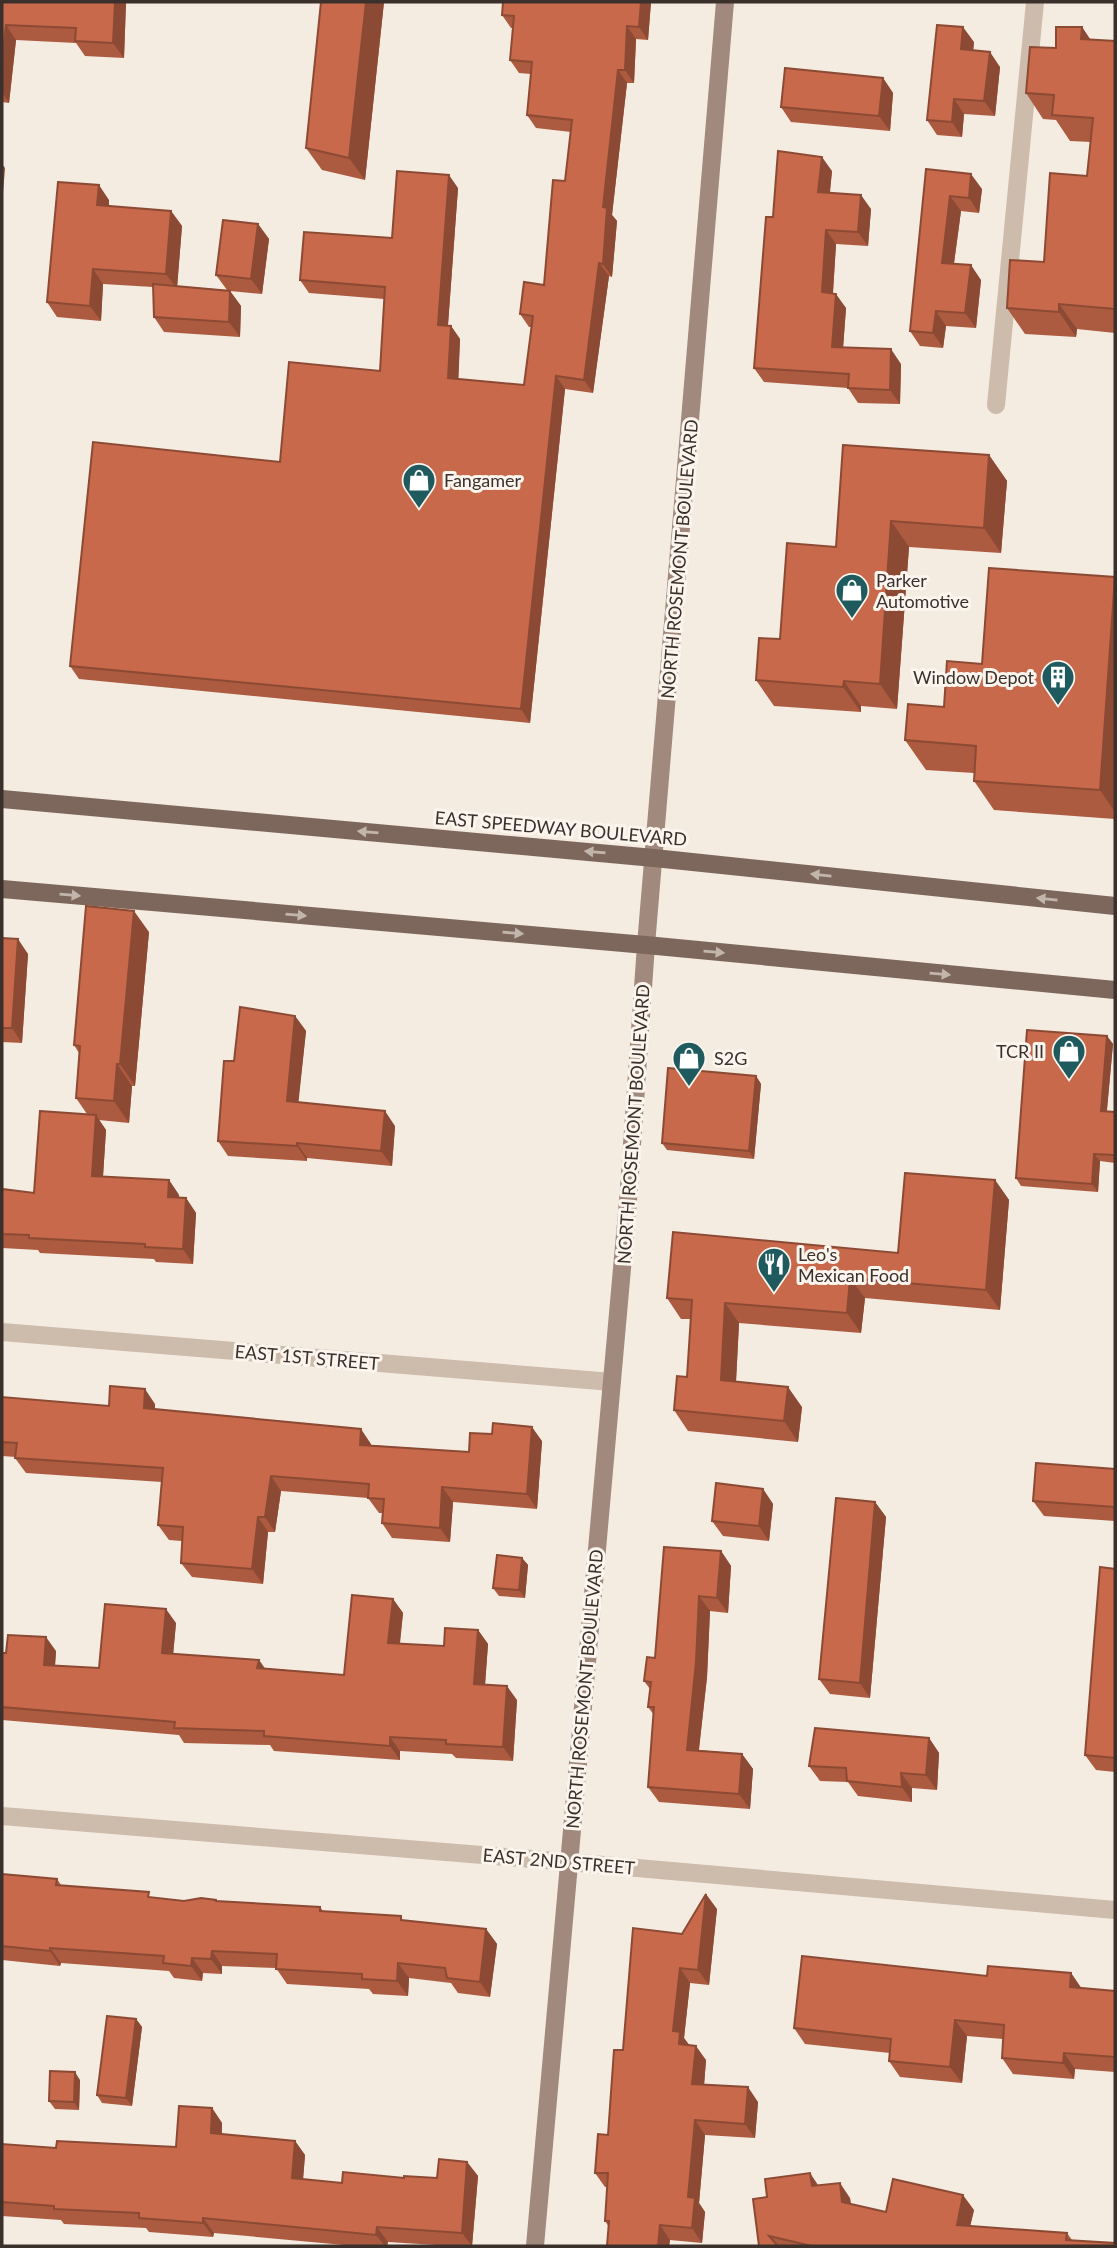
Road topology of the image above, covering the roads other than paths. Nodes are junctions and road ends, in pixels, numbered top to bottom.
1 (725, 2) edge
2 (1035, 2) edge
3 (996, 405) dead end
4 (2, 799) edge
5 (654, 858) junction
6 (2, 889) edge
7 (1115, 906) edge
8 (646, 945) junction
9 (1115, 990) edge
10 (2, 1332) edge
11 (612, 1382) junction
12 (2, 1816) edge
13 (569, 1862) junction
14 (1115, 1910) edge
15 (535, 2246) edge

1 - 5 street, NORTH ROSEMONT BOULEVARD
2 - 3 street
5 -> 4 main road, EAST SPEEDWAY BOULEVARD
7 -> 5 main road, EAST SPEEDWAY BOULEVARD
5 - 8 street, NORTH ROSEMONT BOULEVARD
6 -> 8 main road
8 -> 9 main road
8 - 11 street, NORTH ROSEMONT BOULEVARD
10 - 11 street, EAST 1ST STREET
11 - 13 street, NORTH ROSEMONT BOULEVARD
12 - 13 street, EAST 2ND STREET
13 - 14 street, EAST 2ND STREET
13 - 15 street, NORTH ROSEMONT BOULEVARD

